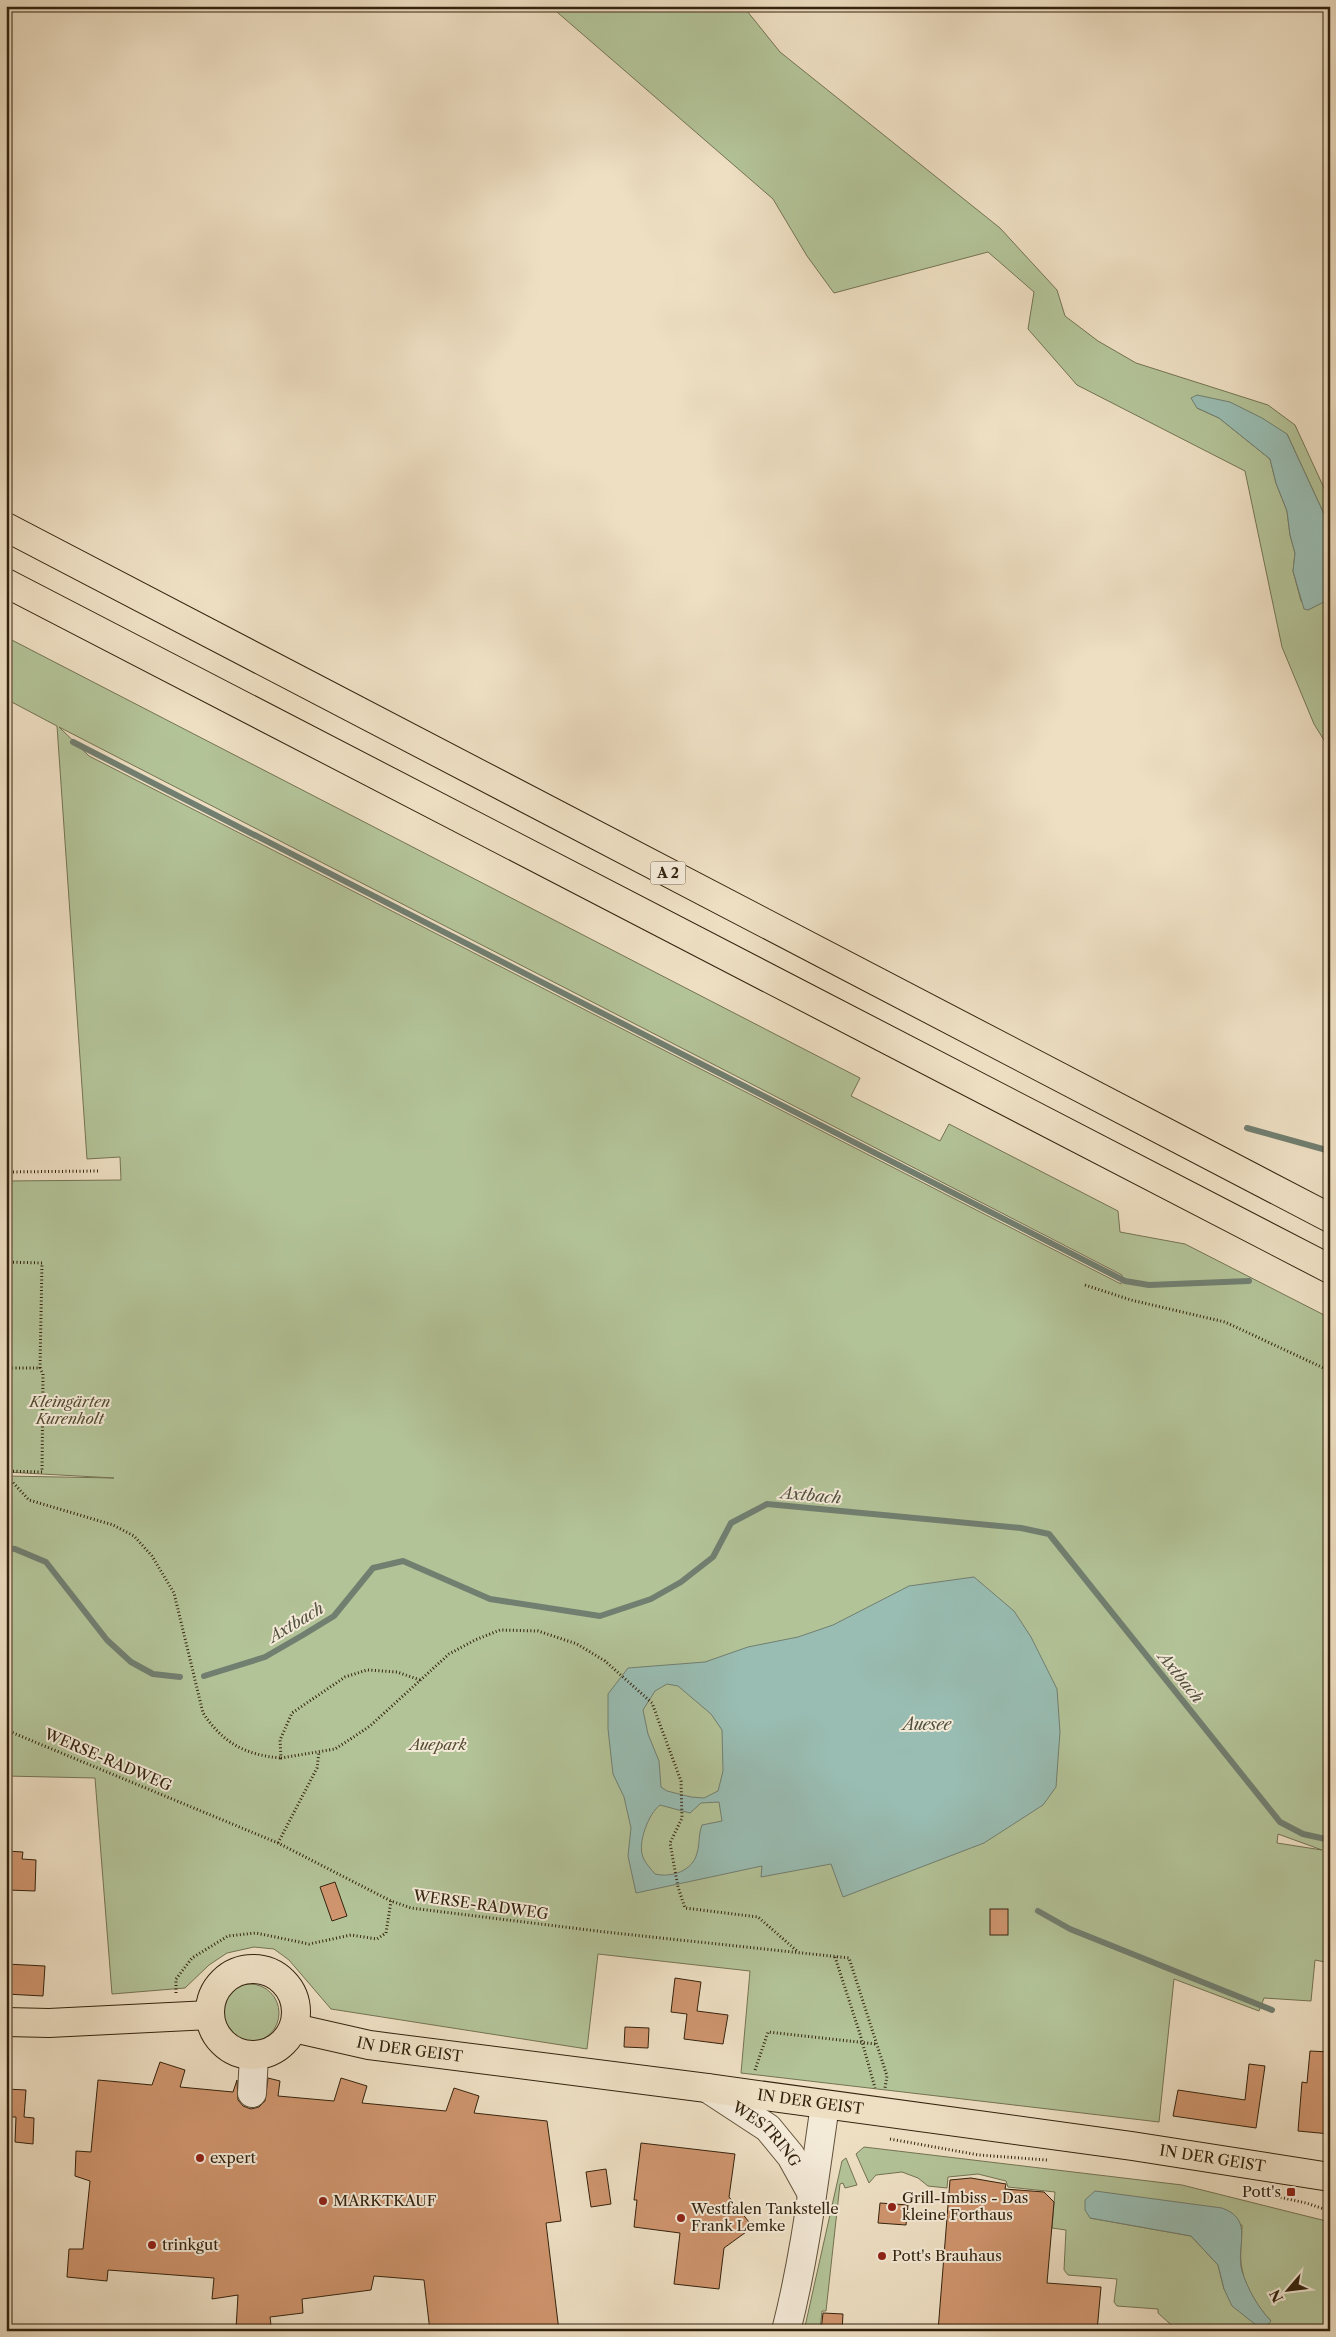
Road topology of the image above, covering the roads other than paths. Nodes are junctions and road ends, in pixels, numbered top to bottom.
1 (6, 527) edge
2 (6, 582) edge
3 (1330, 1218) edge
4 (1330, 1269) edge
5 (210, 2016) junction
6 (6, 2022) edge
7 (294, 2028) junction
8 (254, 2056) junction
9 (707, 2088) junction
10 (252, 2094) dead end
11 (825, 2105) junction
12 (1329, 2177) edge
13 (812, 2194) junction
14 (786, 2331) edge

1 - 3 main road, A 2
2 - 4 main road
5 - 6 main road
5 - 7 main road
5 - 8 main road
7 - 8 main road
7 - 9 main road, IN DER GEIST
8 - 10 street
9 - 11 main road, IN DER GEIST
9 - 13 street, WESTRING
11 - 12 main road, IN DER GEIST
11 - 13 street, WESTRING
13 - 14 street, WESTRING

